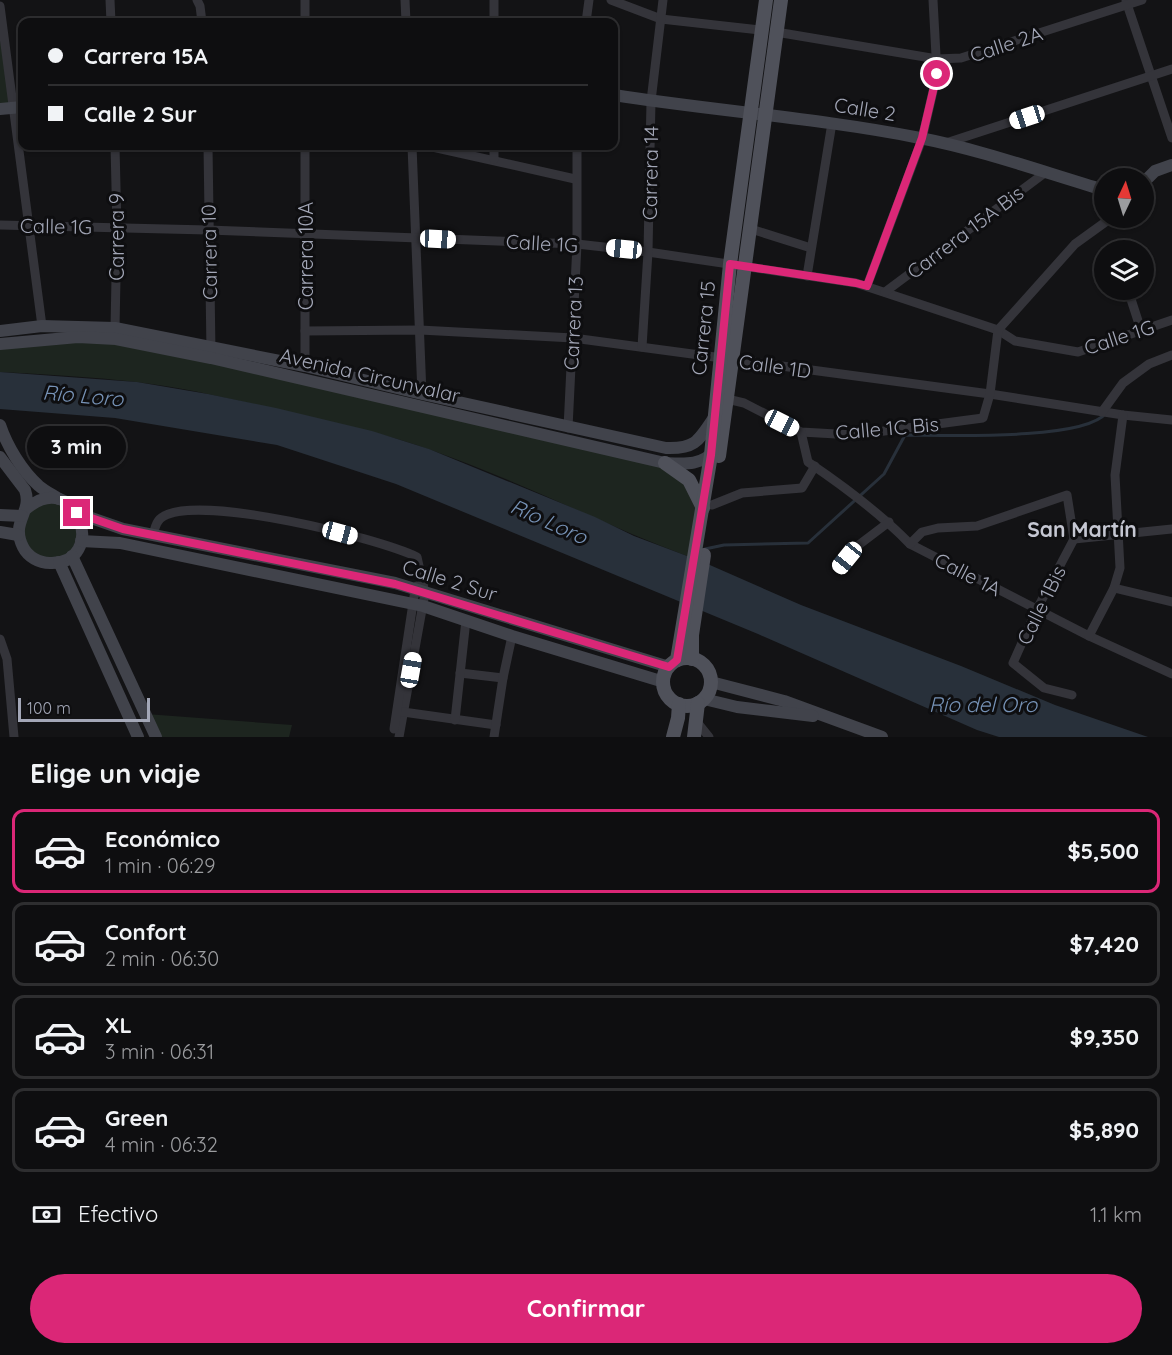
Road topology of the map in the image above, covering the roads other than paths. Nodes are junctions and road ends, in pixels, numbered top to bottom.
1 (110, 0) edge
2 (197, 0) edge
3 (305, 0) edge
4 (405, 0) edge
5 (494, 0) edge
6 (589, 0) edge
7 (611, 0) edge
8 (663, 0) edge
9 (766, 0) edge
10 (781, 0) edge
11 (933, 0) edge
12 (1142, 0) edge
13 (1127, 2) edge
14 (0, 6) edge
15 (111, 18) edge
16 (202, 18) edge
17 (305, 18) edge
18 (406, 18) edge
19 (494, 18) edge
20 (587, 18) edge
21 (661, 19) junction
22 (760, 30) junction
23 (776, 32) junction
24 (937, 59) junction
25 (1172, 69) edge
26 (1152, 76) junction
27 (618, 96) edge
28 (1172, 99) edge
29 (651, 101) junction
30 (1162, 104) junction
31 (12, 108) edge
32 (751, 114) junction
33 (765, 116) junction
34 (832, 123) junction
35 (922, 138) junction
36 (1172, 138) edge
37 (944, 144) junction
38 (115, 150) edge
39 (208, 150) edge
40 (305, 150) edge
41 (412, 150) edge
42 (448, 150) edge
43 (494, 150) edge
44 (577, 150) edge
45 (494, 159) junction
46 (1172, 165) edge
47 (1046, 172) junction
48 (1154, 172) edge
49 (575, 179) junction
50 (1094, 187) edge
51 (0, 225) edge
52 (28, 225) junction
53 (117, 228) junction
54 (1097, 228) edge
55 (751, 229) junction
56 (208, 230) junction
57 (306, 234) junction
58 (415, 238) junction
59 (577, 244) junction
60 (811, 248) junction
61 (648, 252) junction
62 (730, 264) junction
63 (746, 267) junction
64 (807, 276) junction
65 (867, 286) junction
66 (885, 292) junction
67 (1131, 300) edge
68 (1172, 320) edge
69 (42, 326) junction
70 (115, 328) junction
71 (420, 330) junction
72 (998, 330) junction
73 (1141, 330) junction
74 (0, 331) edge
75 (305, 331) junction
76 (573, 338) junction
77 (0, 344) edge
78 (642, 347) junction
79 (211, 352) junction
80 (1172, 355) edge
81 (719, 357) junction
82 (733, 360) junction
83 (305, 366) junction
84 (422, 394) junction
85 (990, 394) junction
86 (727, 399) junction
87 (1102, 412) junction
88 (1123, 415) junction
89 (713, 419) junction
90 (1172, 420) edge
91 (0, 425) edge
92 (568, 428) junction
93 (801, 432) junction
94 (721, 442) junction
95 (711, 455) junction
96 (0, 457) edge
97 (665, 463) junction
98 (815, 466) junction
99 (63, 501) junction
100 (707, 512) junction
101 (24, 513) junction
102 (77, 513) junction
103 (0, 515) edge
104 (889, 522) junction
105 (1172, 529) edge
106 (0, 532) edge
107 (18, 535) junction
108 (153, 535) junction
109 (1119, 535) junction
110 (1074, 539) junction
111 (81, 541) junction
112 (910, 544) junction
113 (72, 556) junction
114 (59, 562) junction
115 (838, 568) dead end
116 (1114, 588) junction
117 (420, 591) junction
118 (1172, 602) edge
119 (418, 605) junction
120 (1037, 609) junction
121 (466, 621) junction
122 (686, 633) junction
123 (512, 636) junction
124 (1089, 636) junction
125 (0, 639) edge
126 (692, 658) junction
127 (4, 659) edge
128 (673, 664) junction
129 (460, 673) junction
130 (1172, 674) edge
131 (503, 678) junction
132 (664, 682) junction
133 (711, 682) junction
134 (1072, 695) dead end
135 (701, 701) junction
136 (680, 704) junction
137 (403, 712) junction
138 (829, 717) junction
139 (455, 720) junction
140 (697, 722) junction
141 (496, 725) junction
142 (14, 737) edge
143 (138, 737) edge
144 (156, 737) edge
145 (393, 737) edge
146 (399, 737) edge
147 (495, 737) edge
148 (673, 737) edge
149 (694, 737) edge
150 (709, 737) edge
151 (882, 737) edge

1 - 15 street
2 - 16 street
3 - 17 street
4 - 18 street
5 - 19 street
6 - 20 street
7 - 21 street
8 - 21 street, Carrera 14
9 - 22 main road, Carrera 15
10 - 23 main road, Carrera 15
11 - 24 street
12 - 13 street, Calle 2A
13 - 24 street, Calle 2A
13 - 26 street
14 - 31 street
21 - 22 street
21 - 29 street, Carrera 14
22 - 32 main road, Carrera 15
23 - 24 street, Calle 2A
23 - 33 main road, Carrera 15
24 - 35 street
25 - 26 street
26 - 30 street
26 - 37 street
27 - 29 main road, Calle 2
28 - 30 street
29 - 32 main road, Calle 2
29 - 61 street, Carrera 14
30 - 36 street
31 - 52 street
32 - 33 main road, Calle 2
32 - 62 main road, Carrera 15
33 - 34 main road, Calle 2
33 - 55 main road, Carrera 15
34 - 35 main road, Calle 2
34 - 60 street
35 - 37 main road, Calle 2
35 - 65 street
37 - 47 main road, Calle 2
38 - 53 street, Carrera 9
39 - 56 street, Carrera 10
40 - 57 street, Carrera 10A
41 - 58 street
42 - 45 street
43 - 45 street
44 - 49 street, Carrera 13
45 - 49 street
46 - 48 main road
47 - 50 main road, Calle 2
47 - 66 street, Carrera 15A Bis
49 - 59 street, Carrera 13
51 - 52 street, Calle 1G
52 - 53 street, Calle 1G
52 - 69 street
53 - 56 street, Calle 1G
53 - 70 street, Carrera 9
54 - 72 street
55 - 60 street
55 - 63 main road, Carrera 15
56 - 57 street, Calle 1G
56 - 79 street, Carrera 10
57 - 58 street, Calle 1G
57 - 75 street, Carrera 10A
58 - 59 street, Calle 1G
58 - 71 street
59 - 61 street, Calle 1G
59 - 76 street, Carrera 13
60 - 64 street
61 - 62 street, Calle 1G
61 - 78 street, Carrera 14
62 - 63 street, Calle 1G
62 - 81 main road, Carrera 15
63 - 64 street, Calle 1G
63 - 82 main road, Carrera 15
64 - 65 street, Calle 1G
65 - 66 street, Calle 1G
66 - 72 street, Calle 1G
67 - 73 street
68 - 73 street, Calle 1G
69 - 70 main road, Avenida Circunvalar
69 - 74 main road, Avenida Circunvalar
70 - 79 main road, Avenida Circunvalar
71 - 75 street, Calle 1D
71 - 76 street, Calle 1D
71 - 84 street
72 - 73 street, Calle 1G
72 - 85 street
75 - 83 street, Carrera 10A
76 - 78 street, Calle 1D
76 - 92 street, Carrera 13
77 - 79 main road, Avenida Circunvalar
78 - 81 street, Calle 1D
79 - 83 main road, Avenida Circunvalar
79 - 97 main road, Avenida Circunvalar
80 - 87 street
81 - 82 street, Calle 1D
81 - 89 main road, Carrera 15
82 - 85 street, Calle 1D
82 - 86 main road, Carrera 15
83 - 84 main road, Avenida Circunvalar
84 - 92 main road, Avenida Circunvalar
85 - 87 street, Calle 1D
85 - 93 street, Calle 1C Bis
86 - 93 street, Calle 1C Bis
86 - 94 main road, Carrera 15
87 - 88 street, Calle 1D
88 - 90 street, Calle 1D
88 - 109 street
89 - 92 main road, Avenida Circunvalar
89 - 95 main road, Carrera 15
91 - 99 main road
93 - 98 street
94 - 95 main road
94 - 100 main road, Carrera 15
95 - 97 main road, Avenida Circunvalar
95 - 100 main road, Carrera 15
96 - 101 main road
97 - 100 main road
98 - 100 street
98 - 104 street, Calle 1A
99 - 101 main road
99 - 102 main road
100 - 122 main road, Carrera 15
101 - 103 main road
101 - 107 main road
102 - 108 main road, Calle 2 Sur
102 - 111 main road
104 - 112 street, Calle 1A
104 - 115 street
105 - 109 street
106 - 107 main road
107 - 114 main road
108 - 117 main road, Calle 2 Sur
108 - 117 street
109 - 110 street
109 - 116 street
110 - 112 street
110 - 120 street, Calle 1Bis
111 - 113 main road
111 - 119 main road, Calle 2 Sur
112 - 120 street, Calle 1A
113 - 114 main road
113 - 144 main road
114 - 143 main road
116 - 118 street
116 - 124 street
117 - 119 street
117 - 128 main road, Calle 2 Sur
119 - 121 main road, Calle 2 Sur
119 - 137 street
119 - 145 street
120 - 124 street, Calle 1A
120 - 134 street, Calle 1Bis
121 - 123 main road, Calle 2 Sur
121 - 129 street
122 - 126 main road, Carrera 15
122 - 128 main road, Carrera 15
123 - 131 street
123 - 132 main road, Calle 2 Sur
124 - 130 street, Calle 1A
125 - 127 street
126 - 128 main road
126 - 133 main road
127 - 142 street
128 - 132 main road
129 - 131 street
129 - 139 street
131 - 141 street
132 - 136 main road
133 - 135 main road
133 - 138 main road
135 - 136 main road
135 - 138 main road
135 - 140 main road
136 - 148 main road
137 - 139 street
137 - 146 street
138 - 151 main road
139 - 141 street
140 - 149 main road
140 - 150 street
141 - 147 street

